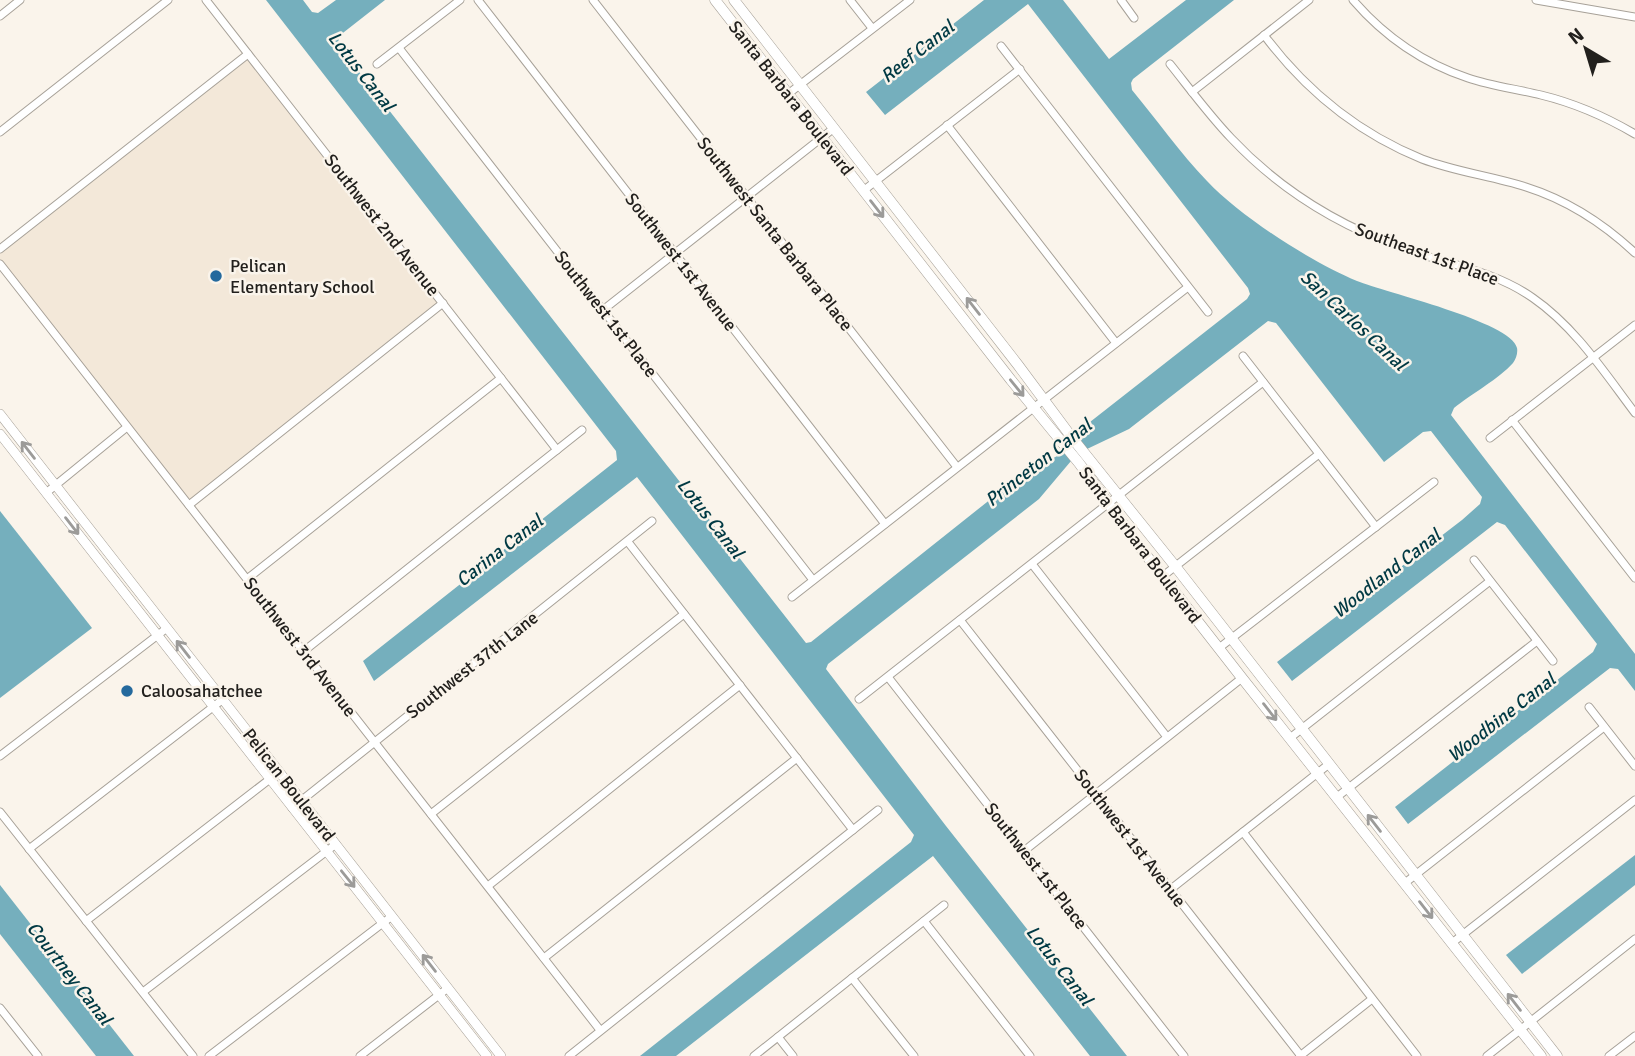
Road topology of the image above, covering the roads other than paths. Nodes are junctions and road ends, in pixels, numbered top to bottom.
1 (20, 0) edge
2 (168, 0) edge
3 (206, 0) edge
4 (460, 0) edge
5 (478, 0) edge
6 (593, 0) edge
7 (715, 0) edge
8 (734, 0) edge
9 (850, 0) edge
10 (910, 0) edge
11 (1121, 0) edge
12 (1309, 0) edge
13 (1353, 0) edge
14 (1536, 0) edge
15 (0, 16) edge
16 (1134, 18) dead end
17 (1635, 18) edge
18 (872, 28) junction
19 (1264, 36) junction
20 (1001, 46) dead end
21 (399, 48) junction
22 (248, 54) junction
23 (377, 64) dead end
24 (1170, 64) dead end
25 (1020, 69) junction
26 (800, 85) junction
27 (1192, 92) junction
28 (788, 94) junction
29 (947, 125) junction
30 (834, 128) junction
31 (0, 132) edge
32 (1635, 134) edge
33 (822, 138) junction
34 (876, 181) junction
35 (863, 191) junction
36 (746, 197) junction
37 (0, 249) edge
38 (674, 253) junction
39 (1635, 253) edge
40 (0, 264) edge
41 (955, 283) junction
42 (1188, 287) junction
43 (943, 292) junction
44 (443, 303) junction
45 (603, 310) junction
46 (1208, 312) dead end
47 (1635, 325) edge
48 (1116, 343) junction
49 (1243, 356) dead end
50 (1593, 358) junction
51 (501, 378) junction
52 (1263, 382) junction
53 (1044, 399) junction
54 (1033, 408) junction
55 (1635, 412) edge
56 (0, 414) edge
57 (1512, 420) junction
58 (127, 427) junction
59 (582, 430) dead end
60 (0, 434) edge
61 (1490, 438) dead end
62 (1069, 443) junction
63 (557, 450) junction
64 (1320, 454) junction
65 (1083, 460) junction
66 (957, 467) junction
67 (1434, 482) dead end
68 (55, 485) junction
69 (46, 493) junction
70 (1119, 496) junction
71 (1108, 503) junction
72 (189, 505) junction
73 (652, 521) dead end
74 (885, 524) junction
75 (1376, 527) junction
76 (628, 541) junction
77 (1474, 560) dead end
78 (1032, 564) junction
79 (1175, 566) junction
80 (1163, 576) junction
81 (1635, 578) edge
82 (247, 579) junction
83 (813, 580) junction
84 (1490, 581) junction
85 (792, 597) dead end
86 (684, 614) junction
87 (960, 620) junction
88 (167, 628) junction
89 (158, 636) junction
90 (1232, 639) junction
91 (1537, 641) junction
92 (1219, 648) junction
93 (304, 651) junction
94 (1553, 661) dead end
95 (888, 677) junction
96 (1242, 678) junction
97 (740, 685) junction
98 (859, 699) dead end
99 (222, 700) junction
100 (213, 707) junction
101 (1589, 708) dead end
102 (1604, 727) junction
103 (1301, 729) junction
104 (1167, 737) junction
105 (1290, 738) junction
106 (374, 743) junction
107 (0, 756) edge
108 (797, 758) junction
109 (1329, 764) junction
110 (1635, 766) edge
111 (279, 772) junction
112 (1318, 773) junction
113 (270, 779) junction
114 (1348, 789) junction
115 (1096, 794) junction
116 (1337, 797) junction
117 (302, 800) junction
118 (1635, 800) edge
119 (292, 808) junction
120 (878, 810) dead end
121 (0, 812) edge
122 (431, 814) junction
123 (853, 830) junction
124 (1243, 832) junction
125 (336, 844) junction
126 (29, 849) junction
127 (326, 851) junction
128 (1024, 851) junction
129 (1415, 875) junction
130 (1405, 883) junction
131 (488, 886) junction
132 (1171, 889) junction
133 (944, 905) dead end
134 (392, 916) junction
135 (86, 921) junction
136 (924, 921) junction
137 (383, 923) junction
138 (1462, 935) junction
139 (1635, 940) edge
140 (1452, 943) junction
141 (544, 958) junction
142 (852, 978) junction
143 (448, 988) junction
144 (143, 992) junction
145 (439, 995) junction
146 (1372, 999) junction
147 (0, 1008) edge
148 (1530, 1022) junction
149 (600, 1030) junction
150 (1520, 1030) junction
151 (1635, 1036) edge
152 (778, 1037) junction
153 (38, 1056) edge
154 (193, 1056) edge
155 (209, 1056) edge
156 (360, 1056) edge
157 (486, 1056) edge
158 (501, 1056) edge
159 (569, 1056) edge
160 (754, 1056) edge
161 (793, 1056) edge
162 (914, 1056) edge
163 (1030, 1056) edge
164 (1184, 1056) edge
165 (1301, 1056) edge
166 (1417, 1056) edge
167 (1487, 1056) edge
168 (1541, 1056) edge
169 (1557, 1056) edge
170 (1609, 1056) edge

1 - 15 street
2 - 31 street
3 - 22 street, Southwest 2nd Avenue
4 - 21 street
5 - 38 street, Southwest 1st Avenue
6 - 36 street, Southwest Santa Barbara Place
7 - 28 main road, Santa Barbara Boulevard
8 - 26 main road, Santa Barbara Boulevard
9 - 18 street
10 - 18 street
11 - 16 street
12 - 19 street
13 - 32 street
14 - 17 street
18 - 26 street
19 - 27 street
19 - 39 street
20 - 25 street
21 - 23 street
21 - 45 street, Southwest 1st Place
22 - 37 street
22 - 44 street, Southwest 2nd Avenue
24 - 27 street, Southeast 1st Place
25 - 29 street
25 - 42 street
26 - 28 street
26 - 30 main road, Santa Barbara Boulevard
27 - 50 street, Southeast 1st Place
28 - 33 main road, Santa Barbara Boulevard
29 - 34 street
29 - 48 street
30 - 33 street
30 - 34 main road, Santa Barbara Boulevard
33 - 35 main road, Santa Barbara Boulevard
33 - 36 street
34 - 35 street
34 - 41 main road, Santa Barbara Boulevard
35 -> 43 main road, Santa Barbara Boulevard
36 - 38 street
36 - 66 street, Southwest Santa Barbara Place
38 - 45 street
38 - 74 street, Southwest 1st Avenue
40 - 58 street, Southwest 3rd Avenue
41 - 43 main road
53 -> 41 main road, Santa Barbara Boulevard
42 - 46 street
42 - 48 street
43 -> 54 main road, Santa Barbara Boulevard
44 - 51 street, Southwest 2nd Avenue
44 - 72 street
45 - 83 street, Southwest 1st Place
47 - 50 street
48 - 53 street
49 - 52 street
50 - 55 street, Southeast 1st Place
50 - 57 street
51 - 63 street, Southwest 2nd Avenue
51 - 82 street
52 - 64 street
52 - 70 street
53 - 54 street
53 - 62 main road, Santa Barbara Boulevard
54 - 62 main road, Santa Barbara Boulevard
54 - 66 street
68 -> 56 street, Pelican Boulevard
57 - 61 street
57 - 81 street
58 - 68 street
58 - 72 street, Southwest 3rd Avenue
59 - 63 street
60 - 69 street, Pelican Boulevard
62 - 65 main road, Santa Barbara Boulevard
63 - 93 street
64 - 75 street
64 - 79 street
65 - 70 main road, Santa Barbara Boulevard
65 - 71 main road, Santa Barbara Boulevard
66 - 74 street
67 - 75 street
68 - 69 street
68 - 88 street, Pelican Boulevard
69 -> 89 street, Pelican Boulevard
70 - 71 street
70 - 79 main road, Santa Barbara Boulevard
71 - 78 street
71 - 80 main road, Santa Barbara Boulevard
72 - 82 street, Southwest 3rd Avenue
73 - 76 street, Southwest 37th Lane
74 - 83 street
75 - 90 street
76 - 86 street
76 - 106 street, Southwest 37th Lane
77 - 84 street
78 - 87 street
78 - 104 street
79 - 80 street
79 - 90 main road, Santa Barbara Boulevard
80 - 92 main road, Santa Barbara Boulevard
82 - 93 street, Southwest 3rd Avenue
83 - 85 street
84 - 91 street
84 - 103 street
86 - 97 street
86 - 122 street
87 - 95 street
87 - 115 street, Southwest 1st Avenue
88 - 89 street
99 -> 88 street, Pelican Boulevard
89 - 100 street, Pelican Boulevard
89 - 107 street
90 - 92 street
90 - 103 main road, Santa Barbara Boulevard
91 - 94 street
91 - 114 street
92 - 96 main road, Santa Barbara Boulevard
93 - 106 street, Southwest 3rd Avenue
95 - 98 street
95 - 128 street, Southwest 1st Place
96 - 104 street
96 -> 105 main road, Santa Barbara Boulevard
97 - 108 street
97 - 131 street
99 - 100 street
99 - 111 street, Pelican Boulevard
100 - 113 street, Pelican Boulevard
100 - 126 street
101 - 102 street
102 - 110 street
102 - 129 street
103 - 105 street
103 - 109 main road, Santa Barbara Boulevard
104 - 115 street
105 - 112 main road, Santa Barbara Boulevard
106 - 117 street, Southwest 37th Lane
106 - 122 street, Southwest 3rd Avenue
108 - 123 street
108 - 141 street
109 - 112 street
109 - 114 main road, Santa Barbara Boulevard
111 - 113 street
111 - 117 street, Pelican Boulevard
112 - 116 main road, Santa Barbara Boulevard
112 - 124 street
113 - 119 street, Pelican Boulevard
113 - 135 street
114 - 116 street
129 -> 114 main road, Santa Barbara Boulevard
115 - 128 street
115 - 132 street, Southwest 1st Avenue
116 - 130 main road, Santa Barbara Boulevard
117 - 119 street, Southwest 37th Lane
117 - 125 street, Pelican Boulevard
118 - 138 street
119 - 127 street, Pelican Boulevard
120 - 123 street
121 - 126 street
122 - 131 street, Southwest 3rd Avenue
123 - 149 street
124 - 132 street
124 - 146 street
125 - 127 street
125 - 134 street, Pelican Boulevard
126 - 135 street
127 -> 137 street, Pelican Boulevard
127 - 144 street
128 - 164 street, Southwest 1st Place
129 - 130 street
129 - 138 main road, Santa Barbara Boulevard
130 -> 140 main road, Santa Barbara Boulevard
131 - 141 street, Southwest 3rd Avenue
132 - 165 street, Southwest 1st Avenue
133 - 136 street
134 - 137 street
143 -> 134 street, Pelican Boulevard
135 - 144 street
136 - 142 street
136 - 163 street
137 - 145 street, Pelican Boulevard
137 - 155 street
138 - 140 street
148 -> 138 main road, Santa Barbara Boulevard
139 - 148 street
140 - 150 main road, Santa Barbara Boulevard
141 - 149 street, Southwest 3rd Avenue
142 - 152 street
142 - 162 street
143 - 145 street
143 - 158 street, Pelican Boulevard
144 - 154 street
145 - 156 street
145 - 157 street, Pelican Boulevard
146 - 165 street
146 - 166 street
147 - 153 street
148 - 150 street
148 - 169 main road, Santa Barbara Boulevard
149 - 159 street
150 - 167 street
150 - 168 main road, Santa Barbara Boulevard
151 - 170 street
152 - 160 street
152 - 161 street

